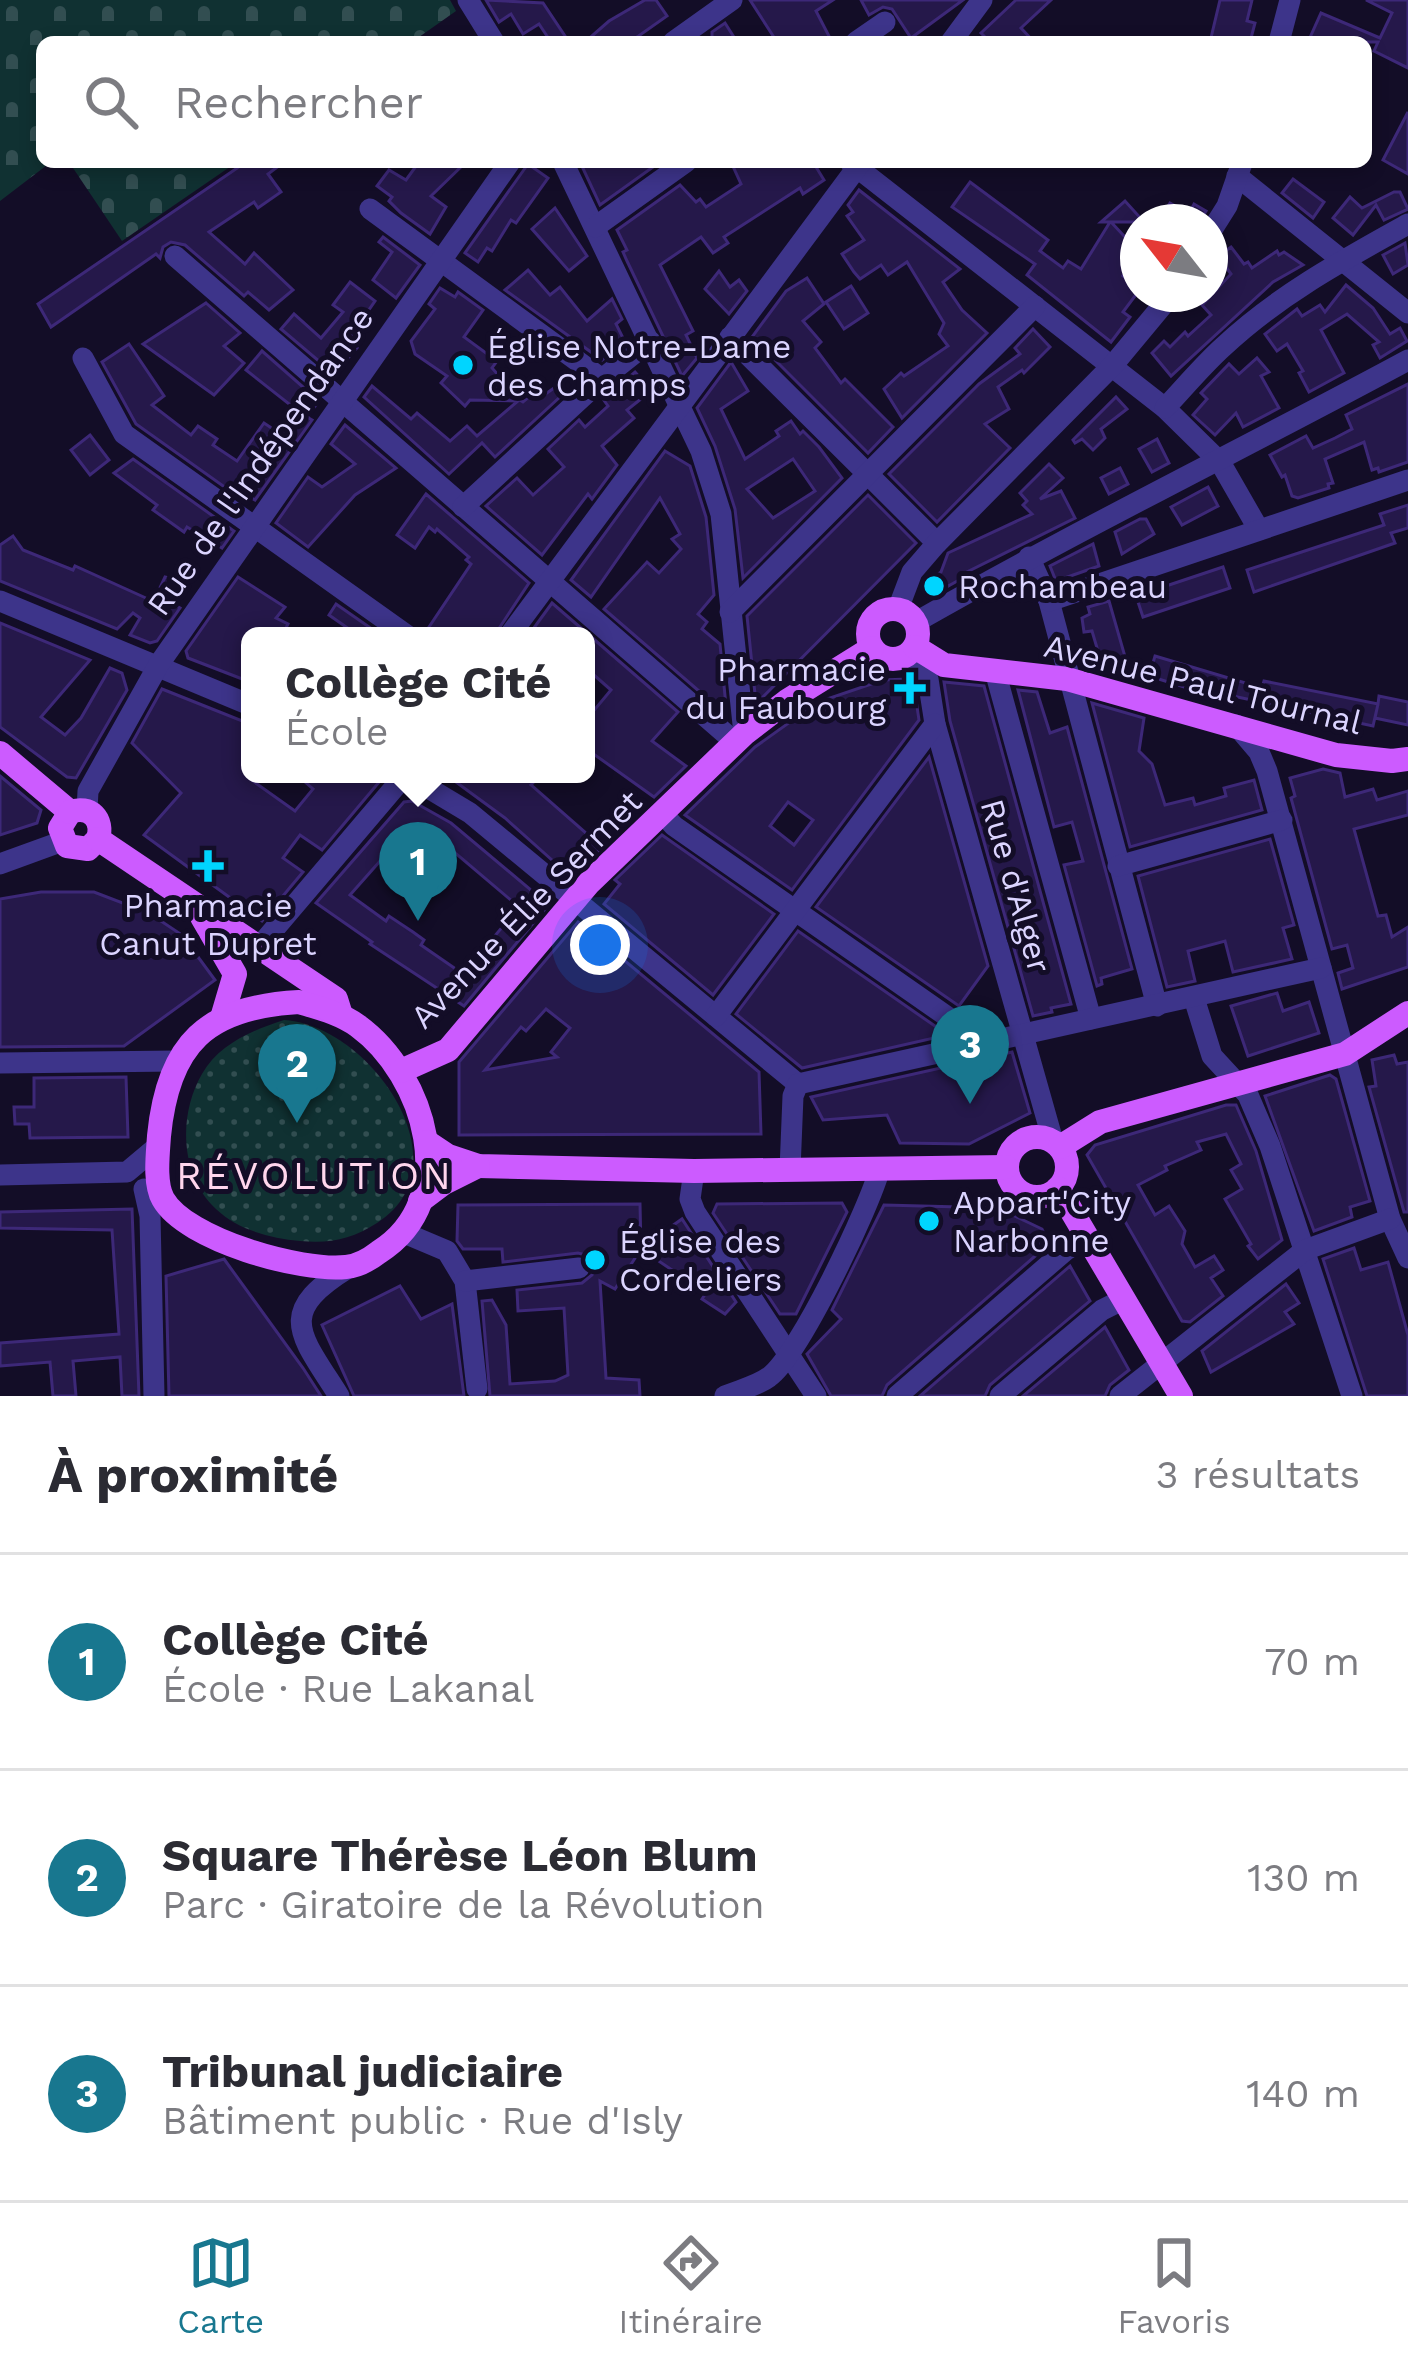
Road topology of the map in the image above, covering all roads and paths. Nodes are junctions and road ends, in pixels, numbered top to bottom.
1 (468, 0) edge
2 (732, 0) edge
3 (982, 0) edge
4 (1290, 0) edge
5 (886, 22) dead end
6 (490, 36) edge
7 (688, 36) edge
8 (865, 36) edge
9 (955, 36) edge
10 (1281, 36) edge
11 (506, 168) edge
12 (566, 168) edge
13 (677, 168) edge
14 (853, 168) edge
15 (861, 168) edge
16 (1240, 169) edge
17 (1228, 204) edge
18 (370, 208) dead end
19 (1408, 224) edge
20 (595, 226) junction
21 (175, 256) dead end
22 (440, 261) junction
23 (1342, 261) junction
24 (1035, 306) junction
25 (1157, 312) edge
26 (1408, 313) edge
27 (730, 337) junction
28 (650, 341) junction
29 (83, 358) dead end
30 (1408, 360) edge
31 (1113, 365) junction
32 (602, 379) junction
33 (340, 400) junction
34 (680, 405) junction
35 (1165, 408) junction
36 (1220, 462) junction
37 (869, 473) junction
38 (1408, 480) edge
39 (463, 507) junction
40 (253, 527) junction
41 (1259, 530) junction
42 (937, 542) junction
43 (1029, 557) junction
44 (550, 580) junction
45 (0, 601) edge
46 (1049, 601) junction
47 (730, 612) junction
48 (395, 627) edge
49 (516, 627) edge
50 (909, 633) junction
51 (872, 648) junction
52 (159, 664) junction
53 (994, 670) junction
54 (1066, 679) junction
55 (241, 701) edge
56 (935, 724) junction
57 (1235, 724) junction
58 (740, 738) junction
59 (0, 753) edge
60 (1408, 758) edge
61 (398, 783) edge
62 (421, 783) edge
63 (79, 811) junction
64 (663, 814) junction
65 (1282, 820) junction
66 (98, 839) junction
67 (62, 841) junction
68 (0, 864) edge
69 (1118, 866) junction
70 (575, 899) junction
71 (194, 905) junction
72 (796, 910) junction
73 (259, 947) junction
74 (1321, 968) junction
75 (1408, 996) edge
76 (1194, 998) junction
77 (1157, 1006) junction
78 (1408, 1013) edge
79 (341, 1015) junction
80 (716, 1016) junction
81 (222, 1018) junction
82 (1091, 1019) junction
83 (1024, 1032) junction
84 (967, 1047) junction
85 (1343, 1047) junction
86 (177, 1061) junction
87 (0, 1063) edge
88 (401, 1071) junction
89 (798, 1084) junction
90 (1240, 1085) junction
91 (427, 1142) junction
92 (1056, 1144) junction
93 (158, 1146) junction
94 (478, 1166) junction
95 (1006, 1167) junction
96 (880, 1168) junction
97 (790, 1170) junction
98 (694, 1171) junction
99 (127, 1172) junction
100 (0, 1175) edge
101 (1058, 1188) junction
102 (154, 1198) junction
103 (420, 1202) junction
104 (1390, 1219) junction
105 (402, 1232) junction
106 (1088, 1238) junction
107 (1305, 1250) junction
108 (1408, 1258) edge
109 (348, 1268) junction
110 (579, 1268) dead end
111 (465, 1281) junction
112 (1124, 1298) junction
113 (790, 1355) junction
114 (1160, 1361) junction
115 (477, 1389) dead end
116 (154, 1396) edge
117 (338, 1396) edge
118 (725, 1396) edge
119 (816, 1396) edge
120 (897, 1396) edge
121 (1000, 1396) edge
122 (1120, 1396) edge
123 (1181, 1396) edge
124 (1352, 1396) edge

1 - 6 street
2 - 7 street
3 - 9 street
4 - 10 street
5 - 8 street
11 - 22 street, Rue de l'Indépendance
12 - 20 street
13 - 20 street
14 - 27 street
15 - 24 street
16 - 17 street
16 - 23 street
18 - 22 street
19 - 23 street
20 - 28 street
21 - 33 street
22 - 32 street
22 - 33 street, Rue de l'Indépendance
23 - 26 street
23 - 35 street
24 - 31 street
24 - 37 street
25 - 31 street
27 - 34 street
27 - 37 street
28 - 32 street
28 - 34 street
29 - 40 street
30 - 36 street
31 - 35 street
31 - 42 street
32 - 39 street
33 - 39 street
33 - 40 street, Rue de l'Indépendance
34 - 44 street
34 - 47 street
35 - 36 street
36 - 41 street
36 - 43 street
37 - 42 street
37 - 47 street
38 - 41 street
39 - 44 street
40 - 48 street
40 - 52 street, Rue de l'Indépendance
41 - 46 street
42 - 50 street
43 - 46 street
43 - 50 street
44 - 49 street
44 - 58 street
45 - 52 street
46 - 54 street
47 - 58 street
50 - 51 main road, Avenue Paul Tournal
50 - 51 main road
50 - 53 main road, Avenue Paul Tournal
50 - 56 street, Rue d'Alger
51 - 58 main road
52 - 55 street
52 - 63 street, Rue de l'Indépendance
53 - 54 main road, Avenue Paul Tournal
53 - 82 street
54 - 57 main road, Avenue Paul Tournal
54 - 69 street
56 - 72 street
56 - 83 street, Rue d'Alger
57 - 60 main road, Avenue Paul Tournal
57 - 65 street
58 - 64 main road, Avenue Élie Sermet
59 - 63 main road
61 - 73 street
62 - 70 street
63 - 66 main road
63 - 67 main road
64 - 70 main road, Avenue Élie Sermet
64 - 72 street
65 - 69 street
65 - 74 street
66 - 67 main road
66 - 71 main road
67 - 68 street
69 - 77 street
70 - 80 street
70 - 88 main road, Avenue Élie Sermet
71 - 73 main road
71 - 81 main road
72 - 80 street
72 - 84 street
73 - 79 main road
74 - 76 street
74 - 85 street
75 - 85 main road
76 - 77 street
76 - 90 street
77 - 82 street
78 - 85 main road
79 - 81 main road
79 - 88 main road
80 - 89 street
81 - 86 main road
82 - 83 street
83 - 84 street
83 - 92 street, Rue d'Alger
84 - 89 street
85 - 90 main road
85 - 104 street
86 - 87 street
86 - 93 main road
88 - 91 main road
89 - 97 street
90 - 92 main road
90 - 107 street
91 - 94 main road
91 - 103 main road
92 - 95 main road
92 - 101 main road
93 - 99 street
93 - 102 main road
94 - 98 main road
94 - 103 main road
95 - 96 main road
95 - 101 main road
96 - 97 main road
96 - 113 street
97 - 98 main road
98 - 113 street
99 - 100 street
99 - 102 street
101 - 106 main road
102 - 109 main road
102 - 116 street
103 - 105 main road
104 - 107 street
104 - 108 street
105 - 109 main road
105 - 111 street
106 - 112 main road
106 - 120 street
107 - 114 street
107 - 124 street
109 - 117 street
110 - 111 street
111 - 115 street
112 - 114 main road
112 - 121 street
113 - 118 street
113 - 119 street
114 - 122 street
114 - 123 main road

